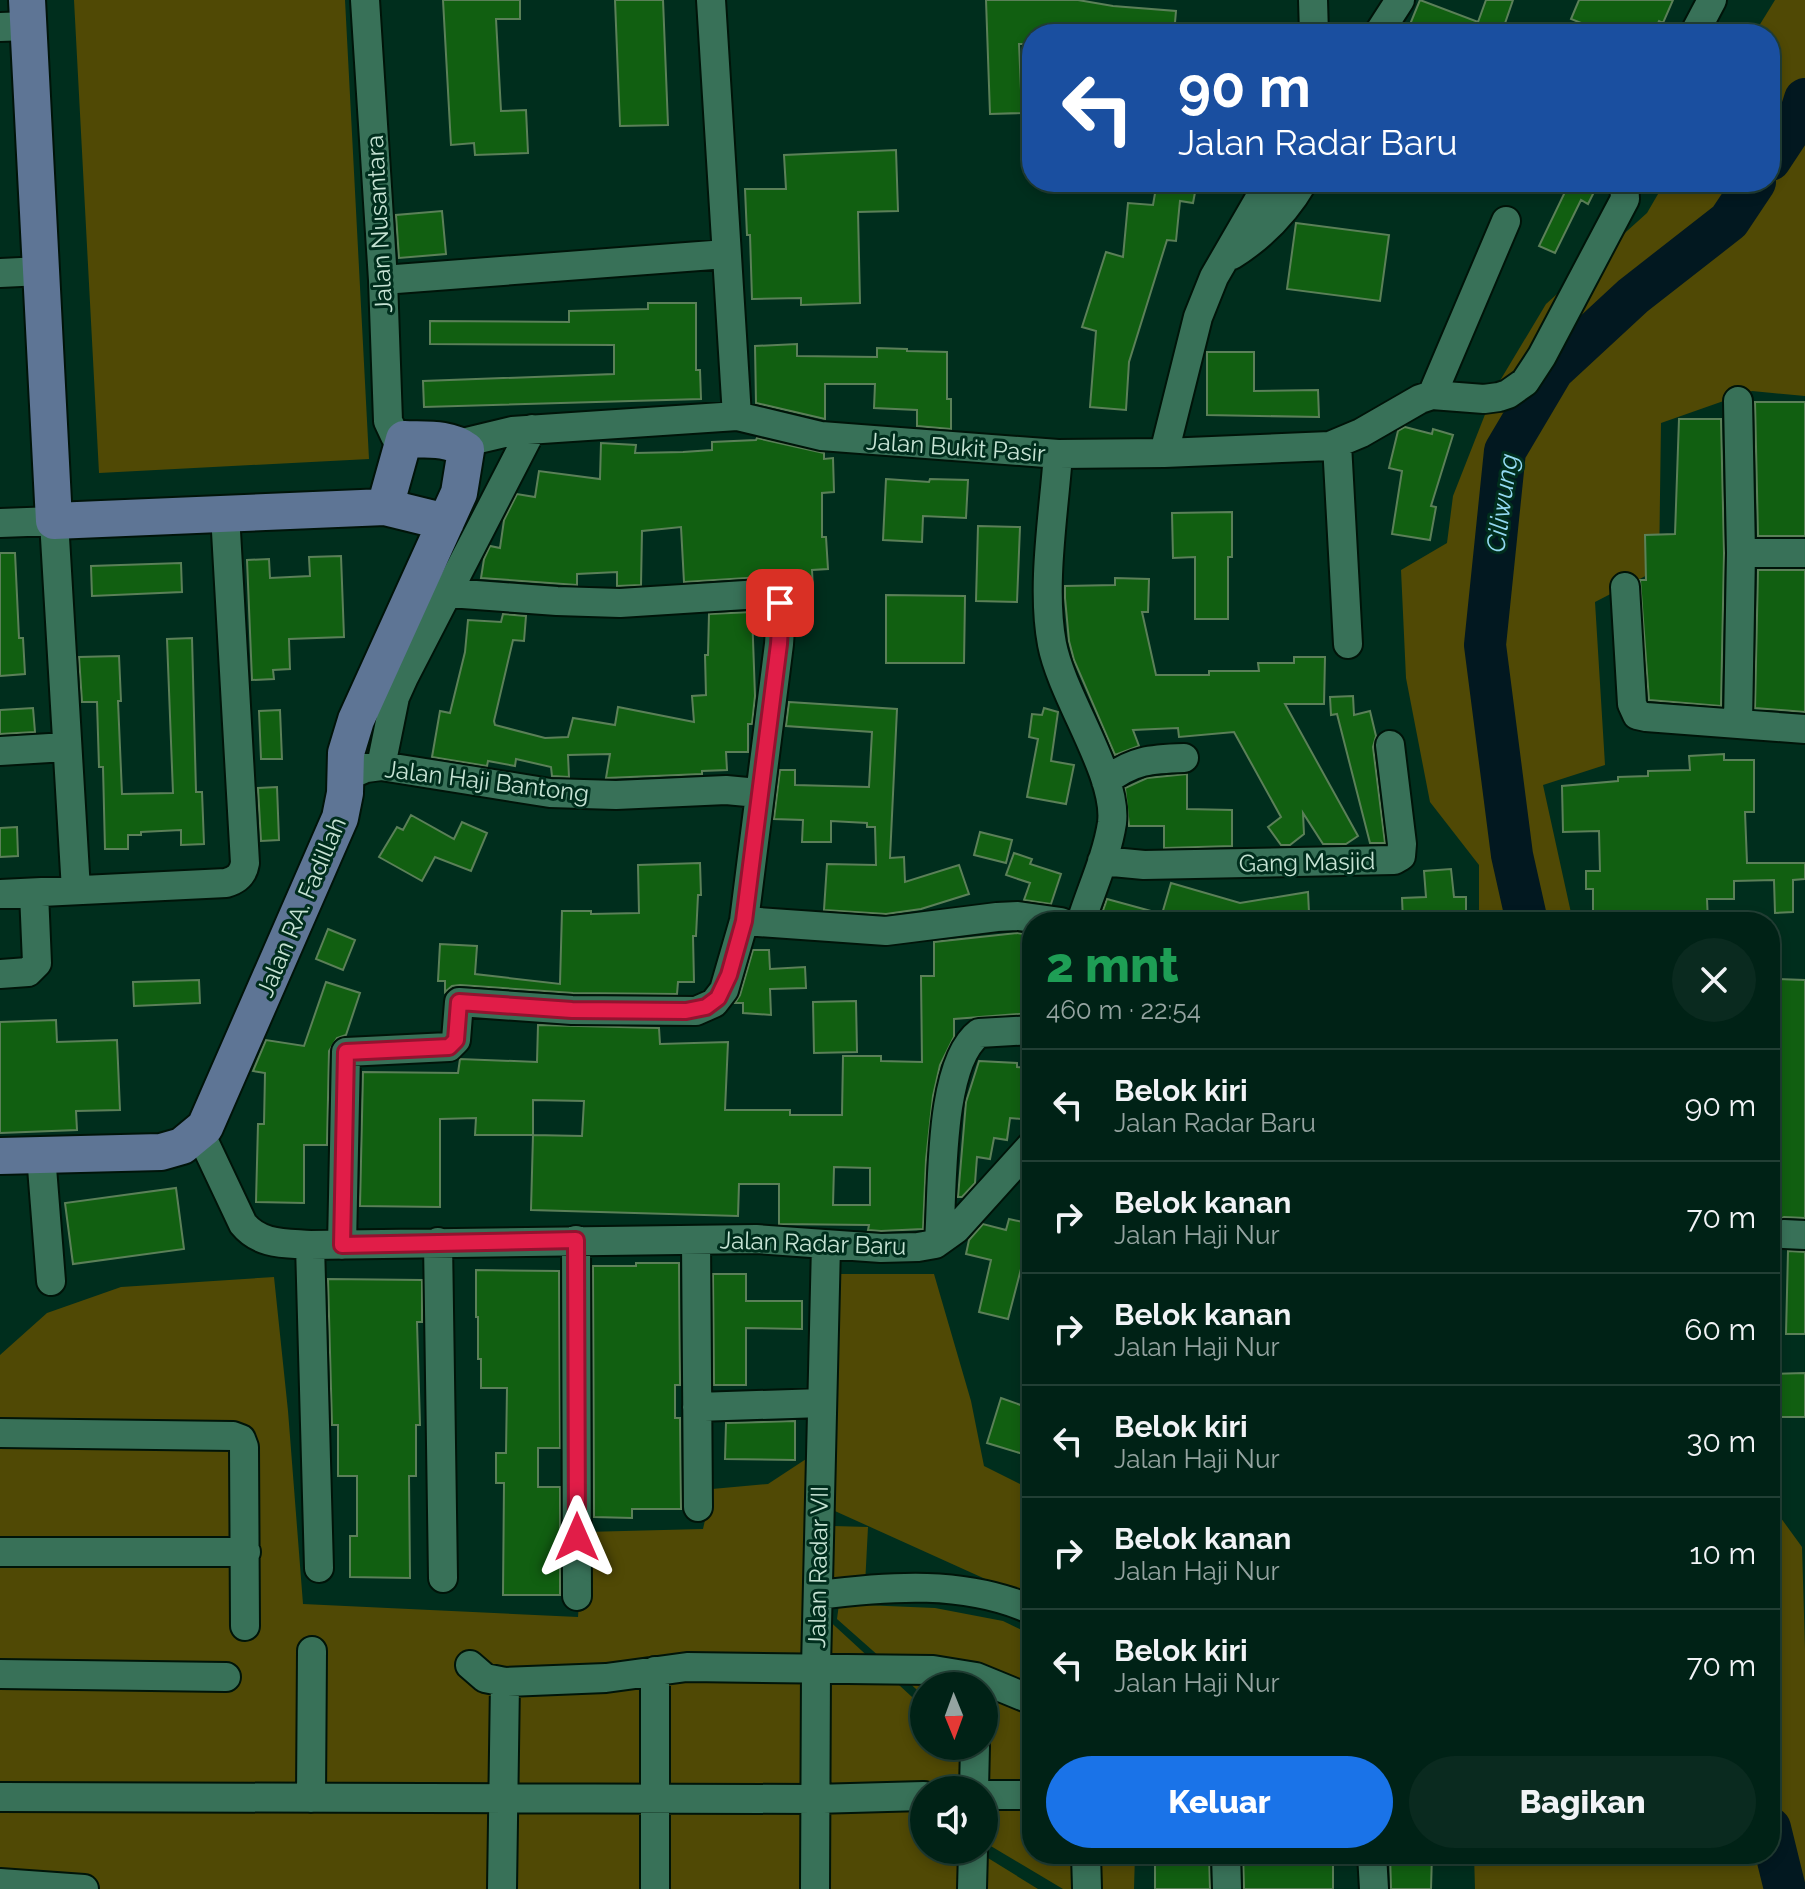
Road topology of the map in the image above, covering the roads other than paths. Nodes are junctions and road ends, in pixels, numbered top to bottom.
1 (365, 0) edge
2 (711, 0) edge
3 (1313, 0) edge
4 (1400, 0) edge
5 (1712, 0) edge
6 (19, 18) edge
7 (1314, 24) edge
8 (1384, 24) edge
9 (1699, 24) edge
10 (1263, 192) edge
11 (1296, 192) edge
12 (1625, 192) edge
13 (1506, 221) dead end
14 (726, 254) junction
15 (1224, 260) junction
16 (42, 271) junction
17 (0, 273) edge
18 (383, 280) junction
19 (1432, 395) junction
20 (1738, 401) dead end
21 (737, 416) junction
22 (532, 429) junction
23 (404, 439) junction
24 (458, 444) junction
25 (1337, 444) junction
26 (1164, 453) junction
27 (1058, 454) junction
28 (385, 507) junction
29 (225, 514) junction
30 (54, 521) junction
31 (446, 522) junction
32 (0, 523) edge
33 (1741, 553) junction
34 (1805, 553) edge
35 (1625, 587) dead end
36 (449, 593) junction
37 (1348, 644) dead end
38 (1738, 723) junction
39 (1805, 729) edge
40 (1390, 745) dead end
41 (66, 747) junction
42 (0, 751) edge
43 (1184, 758) dead end
44 (381, 766) junction
45 (345, 777) junction
46 (1106, 781) junction
47 (758, 793) junction
48 (1102, 861) junction
49 (76, 890) junction
50 (34, 893) junction
51 (0, 894) edge
52 (1084, 912) edge
53 (1022, 917) edge
54 (744, 921) junction
55 (0, 974) edge
56 (1022, 1031) edge
57 (200, 1133) junction
58 (41, 1155) junction
59 (0, 1156) edge
60 (1022, 1156) edge
61 (576, 1240) junction
62 (696, 1240) junction
63 (939, 1241) junction
64 (438, 1242) junction
65 (310, 1245) junction
66 (342, 1245) junction
67 (826, 1245) junction
68 (51, 1281) dead end
69 (822, 1403) junction
70 (697, 1407) junction
71 (0, 1433) edge
72 (698, 1507) dead end
73 (0, 1552) edge
74 (246, 1552) junction
75 (319, 1568) dead end
76 (443, 1578) dead end
77 (818, 1595) junction
78 (577, 1596) dead end
79 (1022, 1606) edge
80 (245, 1626) dead end
81 (312, 1651) dead end
82 (470, 1665) dead end
83 (816, 1667) junction
84 (655, 1671) junction
85 (940, 1672) edge
86 (0, 1674) edge
87 (226, 1677) dead end
88 (505, 1682) junction
89 (998, 1689) edge
90 (1022, 1697) edge
91 (998, 1795) edge
92 (1022, 1795) edge
93 (910, 1796) edge
94 (0, 1797) edge
95 (311, 1798) junction
96 (503, 1798) junction
97 (655, 1798) junction
98 (814, 1799) junction
99 (973, 1864) edge
100 (1086, 1864) edge
101 (1226, 1864) edge
102 (1373, 1864) edge
103 (0, 1883) edge
104 (84, 1889) edge
105 (502, 1889) edge
106 (655, 1889) edge
107 (815, 1889) edge
108 (972, 1889) edge
109 (1087, 1889) edge
110 (1227, 1889) edge
111 (1374, 1889) edge

1 - 18 street, Jalan Nusantara
2 - 14 street
3 - 7 street
4 - 8 street
5 - 9 street
6 - 16 main road
10 - 15 street
11 - 15 street
12 - 19 street
13 - 19 street
14 - 18 street
14 - 21 street
15 - 26 street
16 - 17 street
16 - 30 main road
18 - 23 street, Jalan Nusantara
19 - 25 street
20 - 33 street
21 - 22 street, Jalan Bukit Pasir
21 - 27 street, Jalan Bukit Pasir
22 - 24 street, Jalan Bukit Pasir
22 - 36 street
23 - 24 main road
23 - 28 main road
24 - 31 main road, Jalan RA. Fadillah
25 - 26 street, Jalan Bukit Pasir
25 - 37 street
26 - 27 street, Jalan Bukit Pasir
27 - 46 street
28 - 29 main road
28 - 31 main road
29 - 30 main road
29 - 49 street
30 - 32 street
30 - 41 street
31 - 45 main road, Jalan RA. Fadillah
33 - 34 street
33 - 38 street
35 - 38 street
36 - 44 street
36 - 47 street
38 - 39 street
40 - 48 street, Gang Masjid
41 - 42 street
41 - 49 street
43 - 46 street
44 - 45 street, Jalan Haji Bantong
44 - 47 street, Jalan Haji Bantong
45 - 57 main road, Jalan RA. Fadillah
46 - 48 street
47 - 54 street
48 - 52 street
49 - 50 street
50 - 51 street
50 - 55 street
53 - 54 street
54 - 66 street
56 - 63 street
57 - 58 main road
57 - 65 street, Jalan Radar Baru
58 - 59 main road
58 - 68 street
60 - 63 street, Jalan Radar Baru
61 - 62 street, Jalan Radar Baru
61 - 64 street, Jalan Radar Baru
61 - 78 street
62 - 67 street, Jalan Radar Baru
62 - 70 street, Jalan Radar Baru
63 - 67 street, Jalan Radar Baru
64 - 66 street, Jalan Radar Baru
64 - 76 street
65 - 66 street, Jalan Radar Baru
65 - 75 street
67 - 69 street, Jalan Radar VII
69 - 70 street
69 - 77 street, Jalan Radar VII
70 - 72 street, Jalan Radar Baru
71 - 74 street
73 - 74 street
74 - 80 street
77 - 79 street
77 - 83 street, Jalan Radar VII
81 - 95 street
82 - 88 street
83 - 84 street
83 - 85 street
83 - 98 street, Jalan Radar VII
84 - 88 street
84 - 97 street
86 - 87 street
88 - 96 street
89 - 90 street
91 - 92 street
93 - 98 street
94 - 95 street
95 - 96 street
96 - 97 street
96 - 105 street
97 - 98 street
97 - 106 street
98 - 107 street, Jalan Radar VII
99 - 108 street
100 - 109 street
101 - 110 street
102 - 111 street
103 - 104 street

